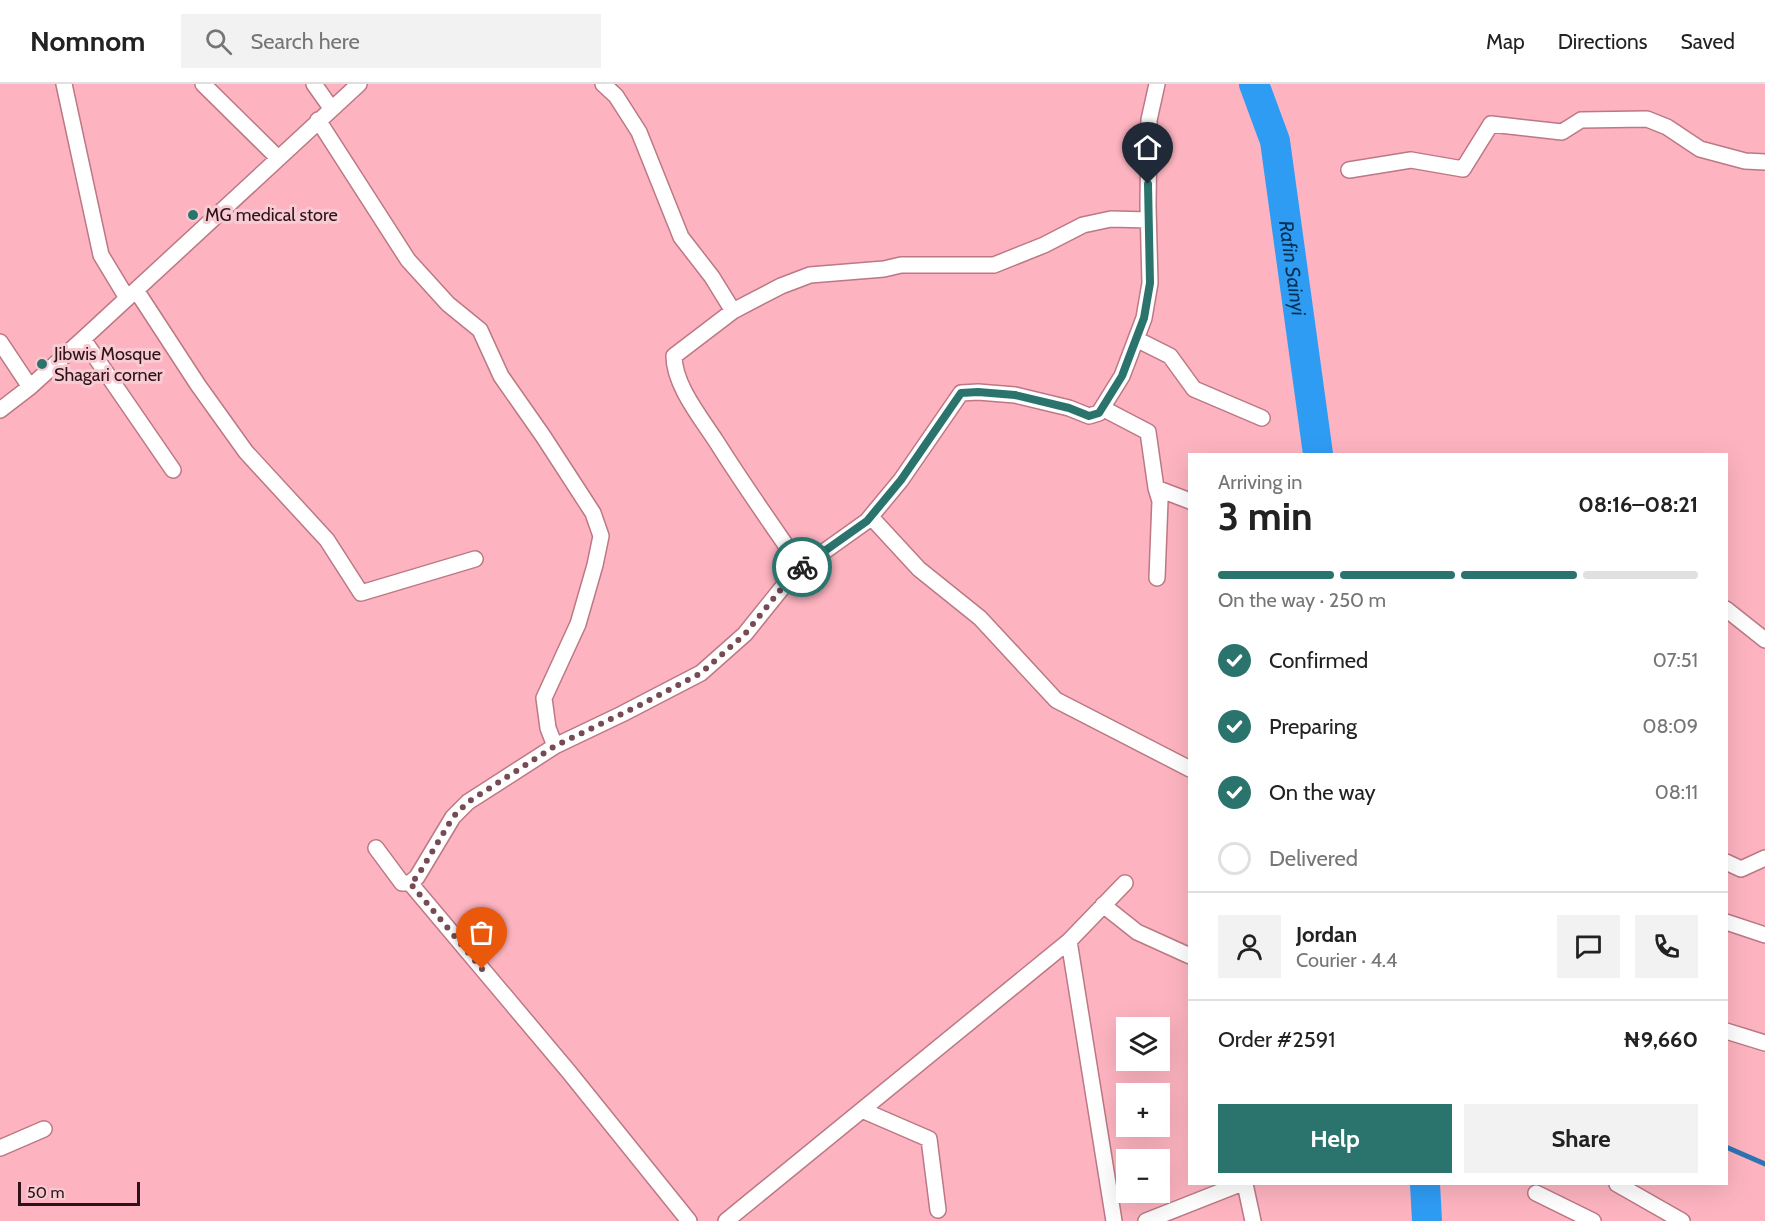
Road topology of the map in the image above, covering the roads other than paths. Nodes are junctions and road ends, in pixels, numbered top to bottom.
1 (64, 84) edge
2 (203, 84) edge
3 (314, 84) edge
4 (359, 84) edge
5 (603, 84) edge
6 (1157, 84) edge
7 (331, 108) junction
8 (318, 120) junction
9 (278, 158) junction
10 (1765, 162) edge
11 (1349, 170) dead end
12 (1148, 220) junction
13 (131, 294) junction
14 (733, 311) junction
15 (83, 339) junction
16 (1136, 339) junction
17 (0, 342) edge
18 (30, 387) junction
19 (1102, 408) junction
20 (0, 410) edge
21 (1262, 418) dead end
22 (172, 470) dead end
23 (1156, 488) junction
24 (1188, 500) edge
25 (871, 517) junction
26 (475, 559) dead end
27 (801, 567) junction
28 (1157, 578) dead end
29 (1728, 611) edge
30 (1765, 640) edge
31 (555, 746) junction
32 (1188, 768) edge
33 (376, 848) dead end
34 (1765, 858) edge
35 (1728, 863) edge
36 (410, 883) junction
37 (1125, 883) dead end
38 (1103, 905) junction
39 (1728, 923) edge
40 (1765, 935) edge
41 (1069, 940) junction
42 (1188, 955) edge
43 (1728, 1032) edge
44 (1765, 1043) edge
45 (862, 1110) junction
46 (44, 1129) dead end
47 (0, 1148) edge
48 (1237, 1185) edge
49 (1245, 1185) edge
50 (1619, 1185) edge
51 (1536, 1193) dead end
52 (938, 1210) dead end
53 (688, 1221) edge
54 (726, 1221) edge
55 (1114, 1221) edge
56 (1146, 1221) edge
57 (1253, 1221) edge
58 (1593, 1221) edge
59 (1682, 1221) edge

1 - 13 street
2 - 9 street
3 - 7 street
4 - 7 street
5 - 14 street
6 - 12 street
7 - 8 street
8 - 9 street
8 - 31 street
9 - 13 street
10 - 11 street
12 - 14 street
12 - 16 street
13 - 15 street
13 - 26 street
14 - 27 street
15 - 18 street
15 - 22 street
16 - 19 street
16 - 21 street
17 - 18 street
18 - 20 street
19 - 23 street
19 - 25 street
23 - 24 street
23 - 28 street
25 - 27 street
25 - 32 street
27 - 31 street
29 - 30 street
31 - 36 street
33 - 36 street
34 - 35 street
36 - 53 street
37 - 38 street
38 - 41 street
38 - 42 street
39 - 40 street
41 - 45 street
41 - 55 street
43 - 44 street
45 - 52 street
45 - 54 street
46 - 47 street
48 - 56 street
49 - 57 street
50 - 59 street
51 - 58 street

